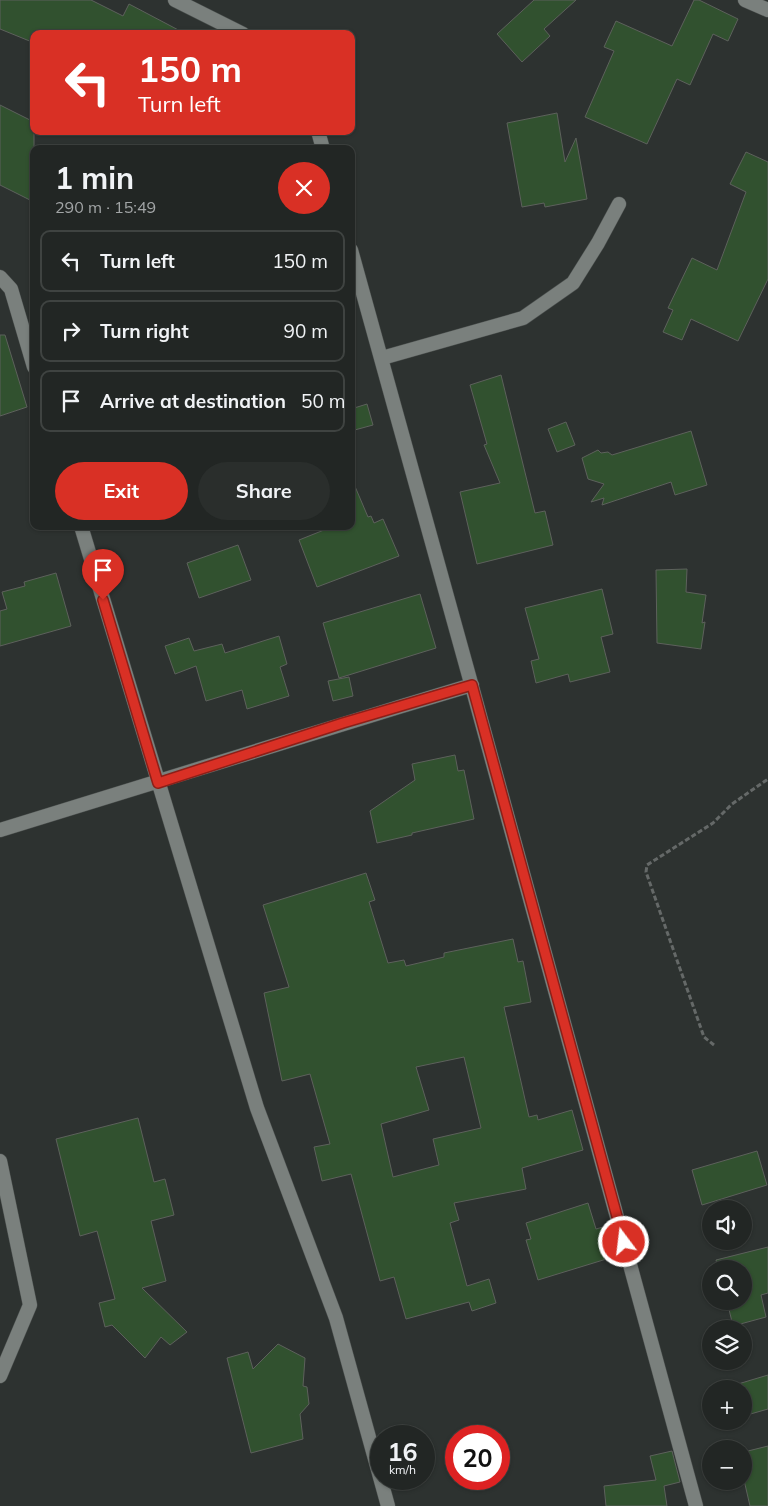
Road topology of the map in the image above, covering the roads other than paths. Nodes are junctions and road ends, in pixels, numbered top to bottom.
1 (175, 0) edge
2 (745, 0) edge
3 (768, 10) edge
4 (235, 30) edge
5 (619, 204) dead end
6 (355, 264) edge
7 (0, 277) edge
8 (30, 353) edge
9 (382, 358) junction
10 (82, 530) edge
11 (472, 685) junction
12 (158, 783) junction
13 (0, 830) edge
14 (0, 1161) edge
15 (0, 1376) edge
16 (388, 1506) edge
17 (696, 1506) edge

1 - 4 lane
2 - 3 lane
5 - 9 lane
6 - 9 lane
7 - 8 lane
9 - 11 lane
10 - 12 lane
11 - 12 lane
11 - 17 lane
12 - 13 lane
12 - 16 lane
14 - 15 lane

